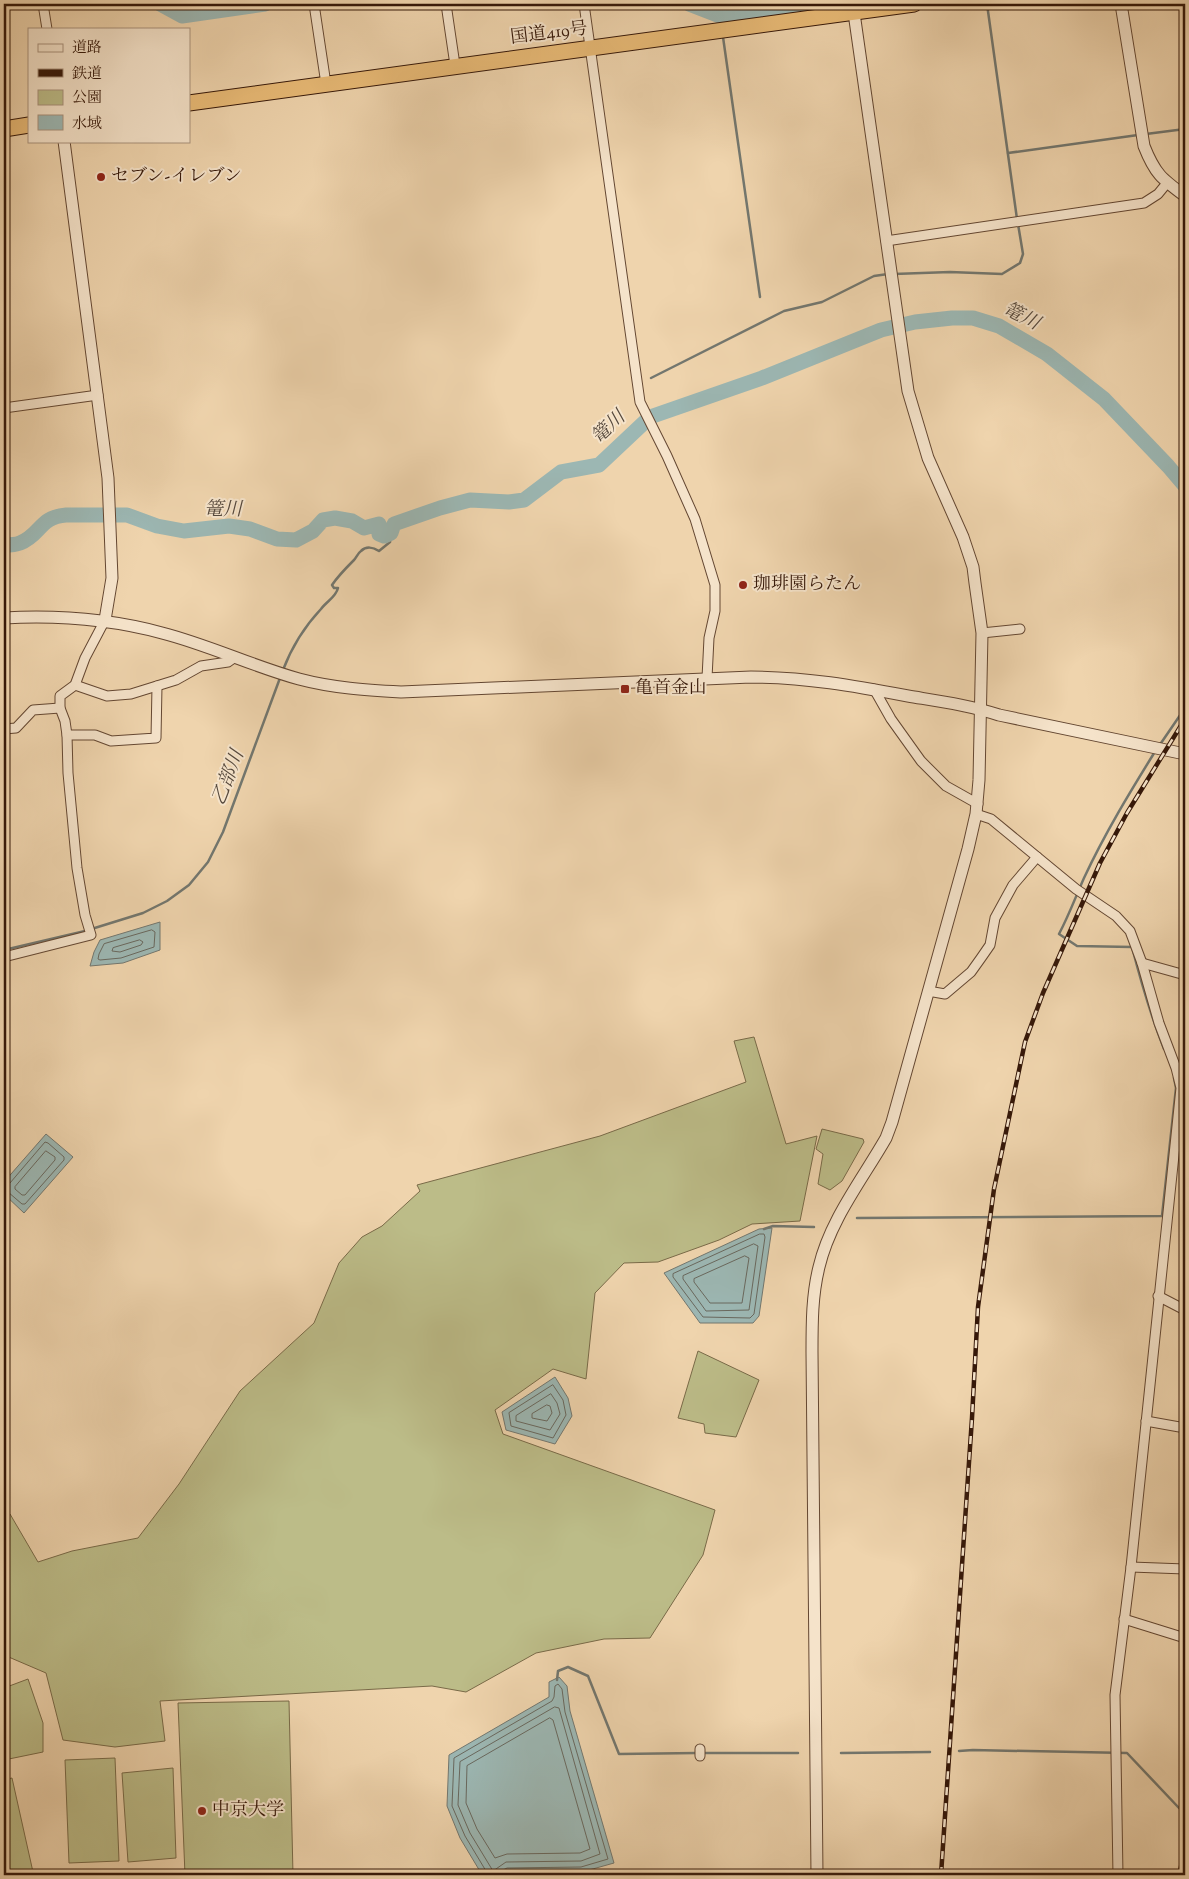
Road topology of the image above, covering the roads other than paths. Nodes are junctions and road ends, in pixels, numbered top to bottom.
1 (43, 4) edge
2 (314, 4) edge
3 (446, 4) edge
4 (584, 4) edge
5 (914, 4) edge
6 (1121, 4) edge
7 (853, 7) edge
8 (47, 28) edge
9 (590, 48) junction
10 (455, 65) junction
11 (326, 84) junction
12 (190, 103) edge
13 (28, 125) edge
14 (4, 129) edge
15 (64, 142) edge
16 (1167, 183) junction
17 (1185, 196) edge
18 (886, 240) junction
19 (98, 395) junction
20 (4, 408) edge
21 (4, 618) edge
22 (105, 620) junction
23 (1020, 629) dead end
24 (982, 633) junction
25 (234, 657) junction
26 (707, 678) junction
27 (75, 685) junction
28 (157, 686) junction
29 (874, 689) junction
30 (60, 708) junction
31 (979, 709) junction
32 (4, 729) edge
33 (67, 735) junction
34 (1180, 752) edge
35 (977, 809) junction
36 (1037, 857) junction
37 (4, 957) edge
38 (1142, 963) junction
39 (1185, 975) edge
40 (928, 991) junction
41 (1178, 1082) edge
42 (1158, 1296) junction
43 (1184, 1308) edge
44 (1146, 1421) junction
45 (1185, 1428) edge
46 (1131, 1567) junction
47 (1185, 1569) edge
48 (1124, 1619) junction
49 (1185, 1638) edge
50 (1185, 1864) edge
51 (817, 1875) edge
52 (1118, 1875) edge
53 (1182, 1875) edge

1 - 8 street
2 - 11 street
3 - 10 street
4 - 9 street
5 - 7 highway, 国道419号
6 - 16 street
7 - 9 highway, 国道419号
7 - 18 street
9 - 10 highway, 国道419号
9 - 26 street
10 - 11 highway, 国道419号
11 - 12 highway, 国道419号
13 - 14 highway
15 - 19 street
16 - 17 street
16 - 18 street
18 - 24 street
19 - 20 street
19 - 22 street
21 - 22 street
22 - 25 street
22 - 27 street
23 - 24 street
24 - 31 street
25 - 26 street
25 - 28 street
26 - 29 street
27 - 28 street
27 - 30 street
28 - 33 street
29 - 31 street
29 - 35 street
30 - 32 street
30 - 33 street
31 - 34 street
31 - 35 street
33 - 37 street
35 - 36 street
35 - 40 street
36 - 38 street
36 - 40 street
38 - 39 street
38 - 41 street
40 - 51 street
41 - 42 street
42 - 43 street
42 - 44 street
44 - 45 street
44 - 46 street
46 - 47 street
46 - 48 street
48 - 49 street
48 - 52 street
50 - 53 street

